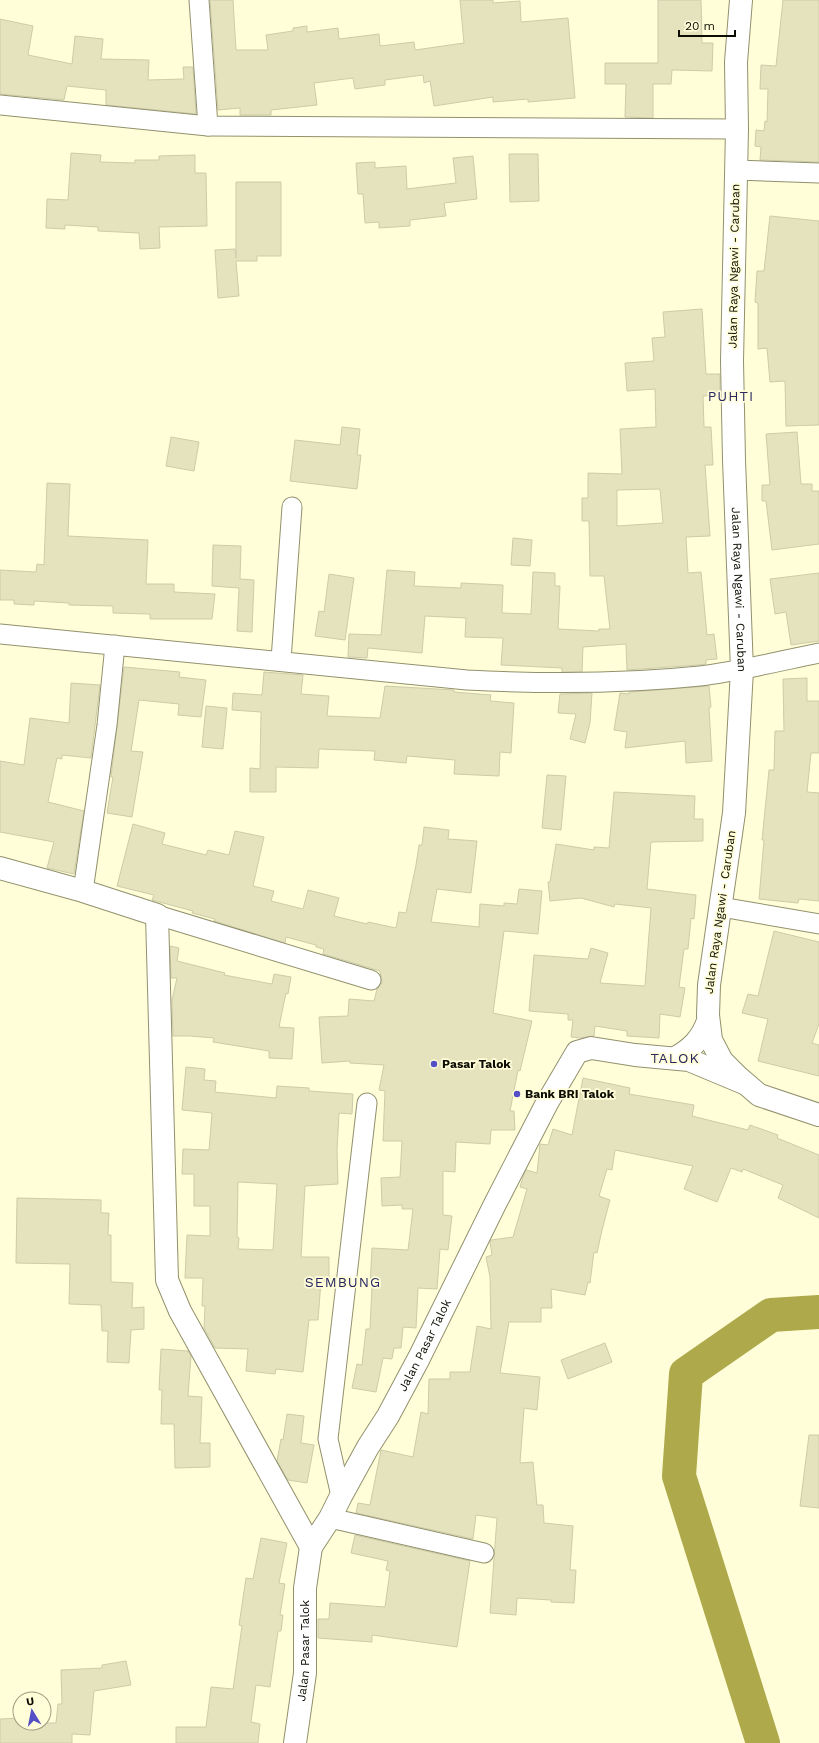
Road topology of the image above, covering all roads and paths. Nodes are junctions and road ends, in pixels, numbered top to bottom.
1 (199, 0) edge
2 (741, 0) edge
3 (0, 105) edge
4 (208, 126) junction
5 (737, 129) junction
6 (736, 170) junction
7 (819, 173) edge
8 (292, 507) dead end
9 (0, 634) edge
10 (116, 645) junction
11 (819, 653) edge
12 (281, 660) junction
13 (742, 670) junction
14 (0, 868) edge
15 (83, 891) junction
16 (721, 907) junction
17 (157, 915) junction
18 (819, 924) edge
19 (371, 980) dead end
20 (708, 1021) junction
21 (675, 1058) junction
22 (746, 1084) junction
23 (367, 1103) dead end
24 (819, 1115) edge
25 (341, 1496) junction
26 (330, 1518) junction
27 (311, 1547) junction
28 (484, 1553) dead end
29 (295, 1743) edge

1 - 4 street
2 - 5 main road, Jalan Raya Ngawi - Caruban
3 - 4 street
4 - 5 street
5 - 6 main road, Jalan Raya Ngawi - Caruban
6 - 7 street
6 - 13 main road, Jalan Raya Ngawi - Caruban
8 - 12 street
9 - 10 street
10 - 12 street
10 - 15 street
11 - 13 street
12 - 13 street
13 - 16 main road, Jalan Raya Ngawi - Caruban
14 - 15 main road
15 - 17 main road
16 - 18 street
16 - 20 main road, Jalan Raya Ngawi - Caruban
17 - 19 street
17 - 27 main road
20 - 21 main road
20 - 22 main road, Jalan Raya Ngawi - Caruban
21 - 22 main road, Jalan Pasar Talok
21 - 25 main road, Jalan Pasar Talok
22 - 24 main road, Jalan Raya Ngawi - Caruban
23 - 25 street
25 - 26 main road, Jalan Pasar Talok
26 - 27 main road, Jalan Pasar Talok
26 - 28 street
27 - 29 main road, Jalan Pasar Talok

